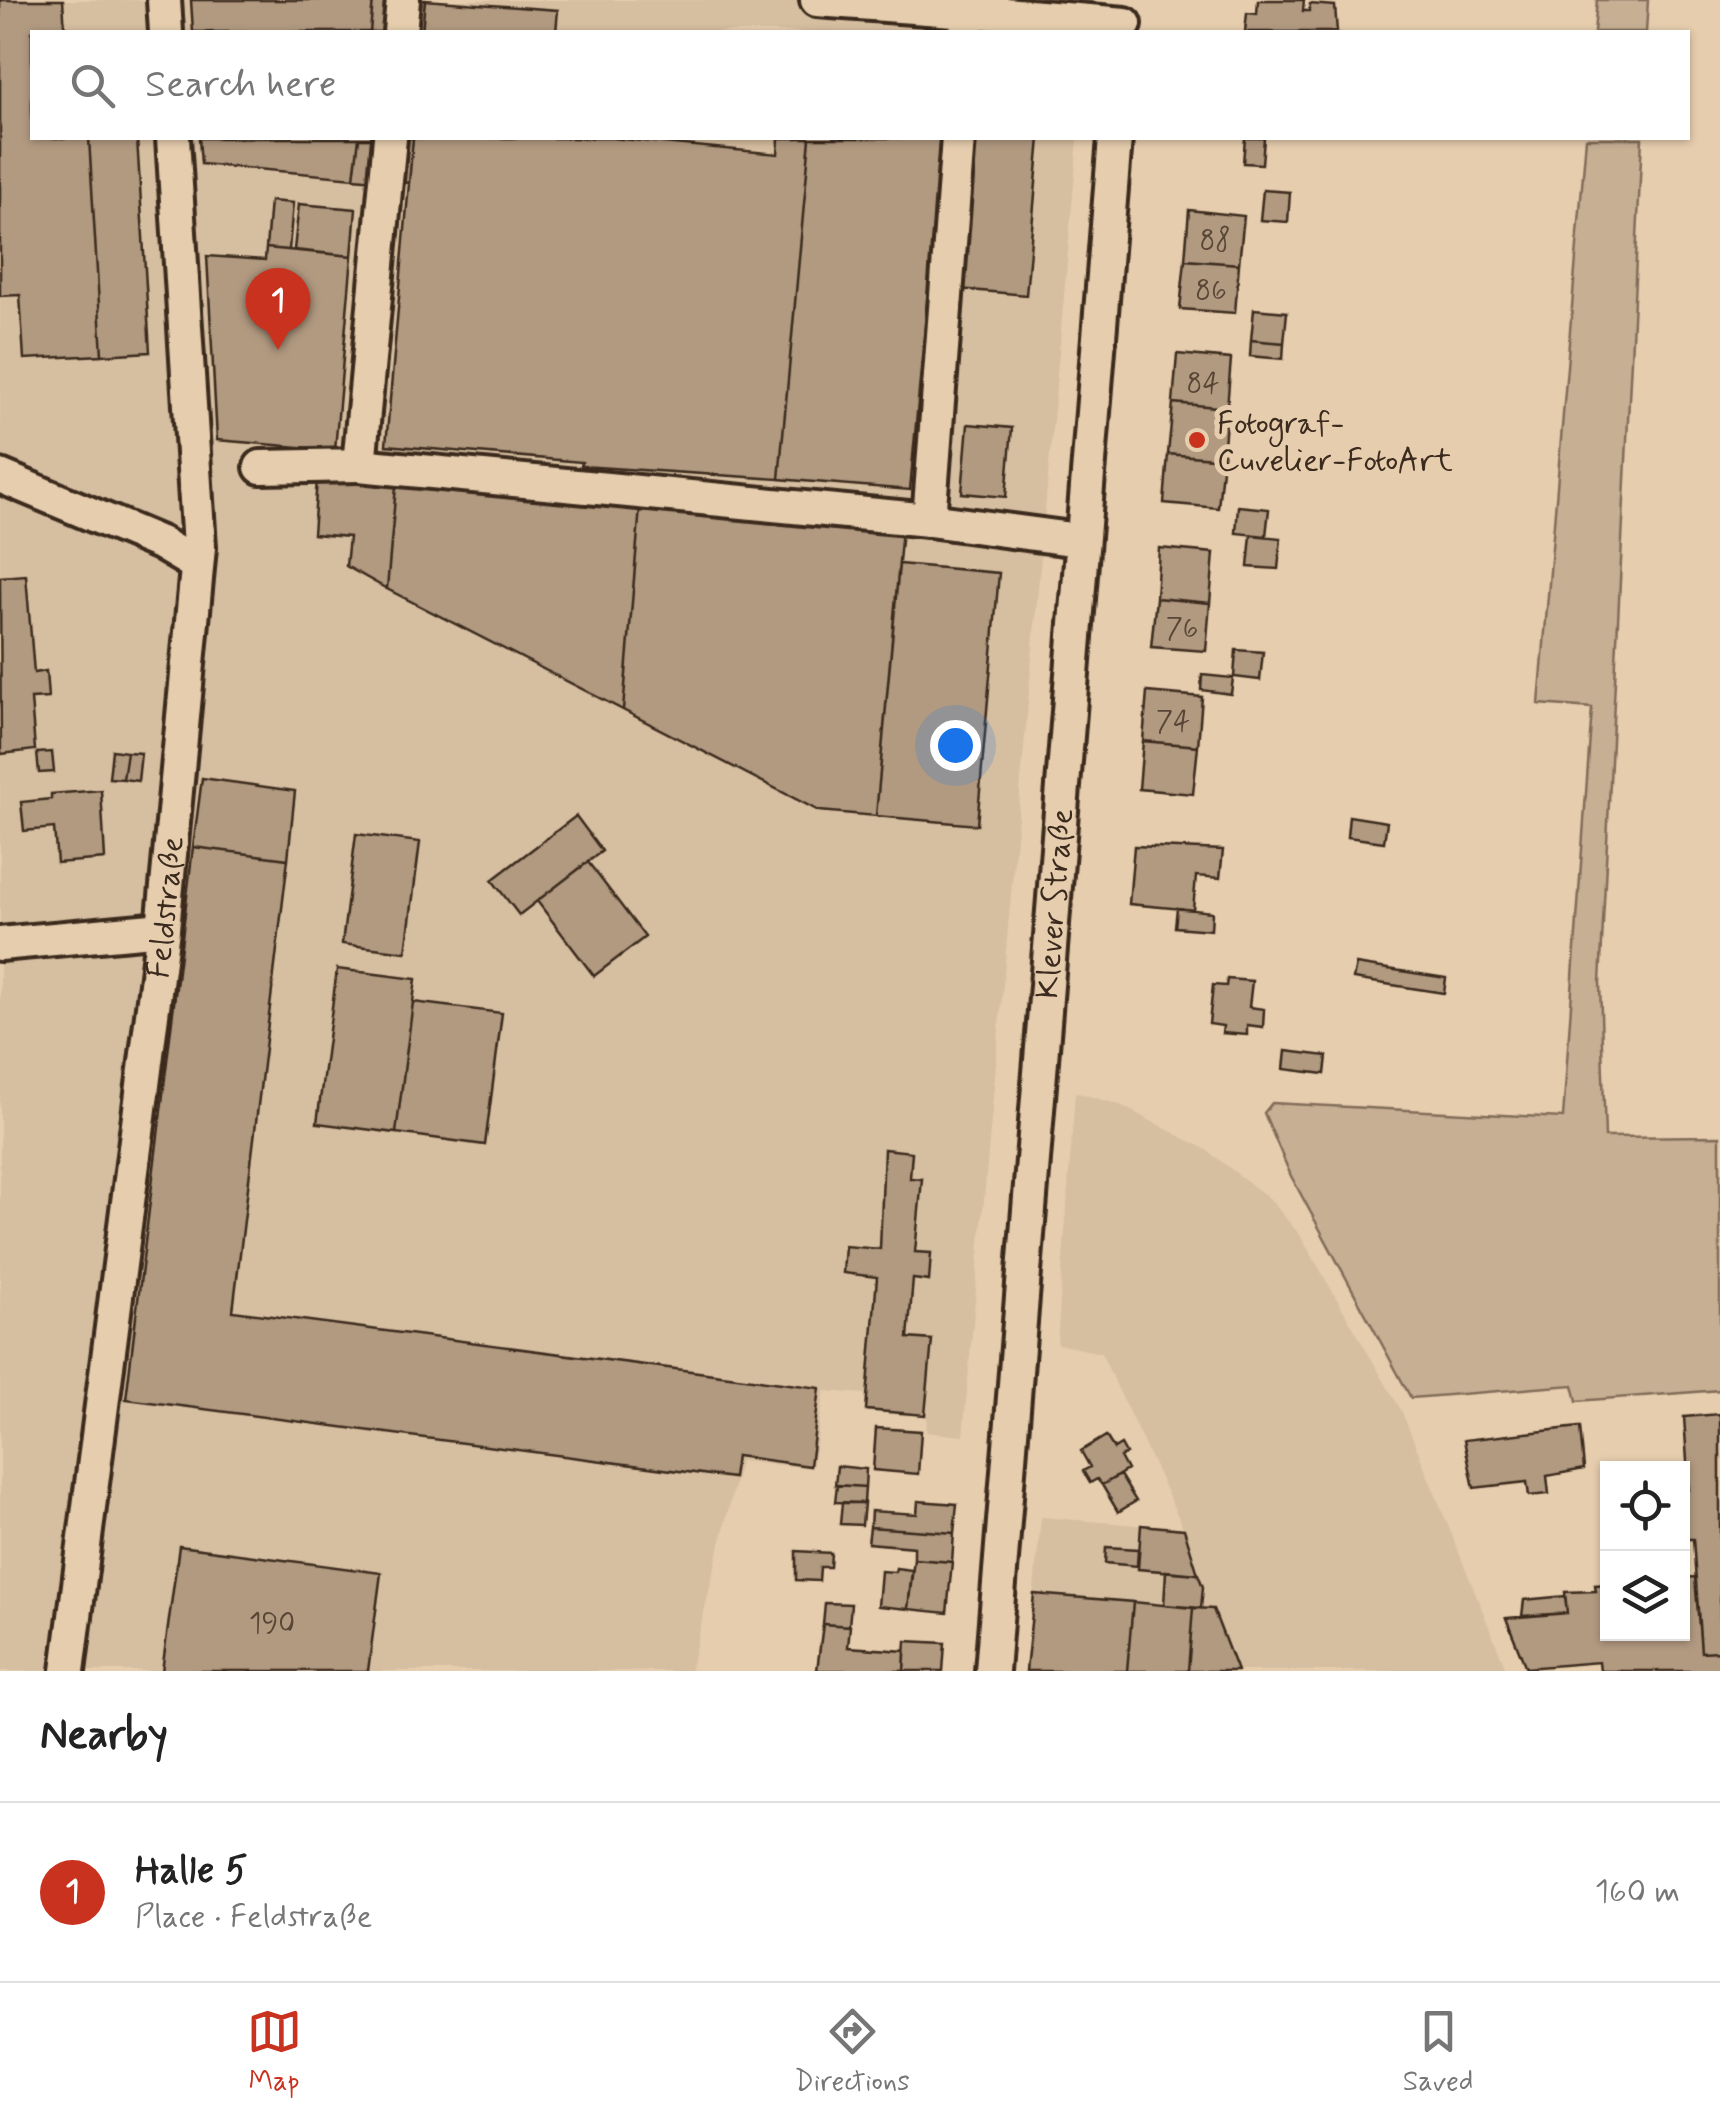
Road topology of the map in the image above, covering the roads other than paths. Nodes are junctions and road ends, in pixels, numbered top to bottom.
1 (164, 0) edge
2 (403, 0) edge
3 (817, 0) edge
4 (1125, 19) edge
5 (967, 22) edge
6 (166, 30) edge
7 (400, 30) edge
8 (172, 140) edge
9 (390, 140) edge
10 (958, 140) edge
11 (1115, 140) edge
12 (358, 465) junction
13 (261, 467) dead end
14 (0, 476) edge
15 (929, 520) junction
16 (1079, 540) junction
17 (197, 566) junction
18 (163, 929) junction
19 (0, 944) edge
20 (68, 1671) edge
21 (992, 1671) edge

1 - 6 street
2 - 7 street
3 - 5 street
4 - 5 street
8 - 17 street, Feldstraße
9 - 12 street
10 - 15 street
11 - 16 street, Klever Straße
12 - 13 street
12 - 15 street
14 - 17 street
15 - 16 street
16 - 21 street, Klever Straße
17 - 18 street, Feldstraße
18 - 19 street
18 - 20 street, Feldstraße

